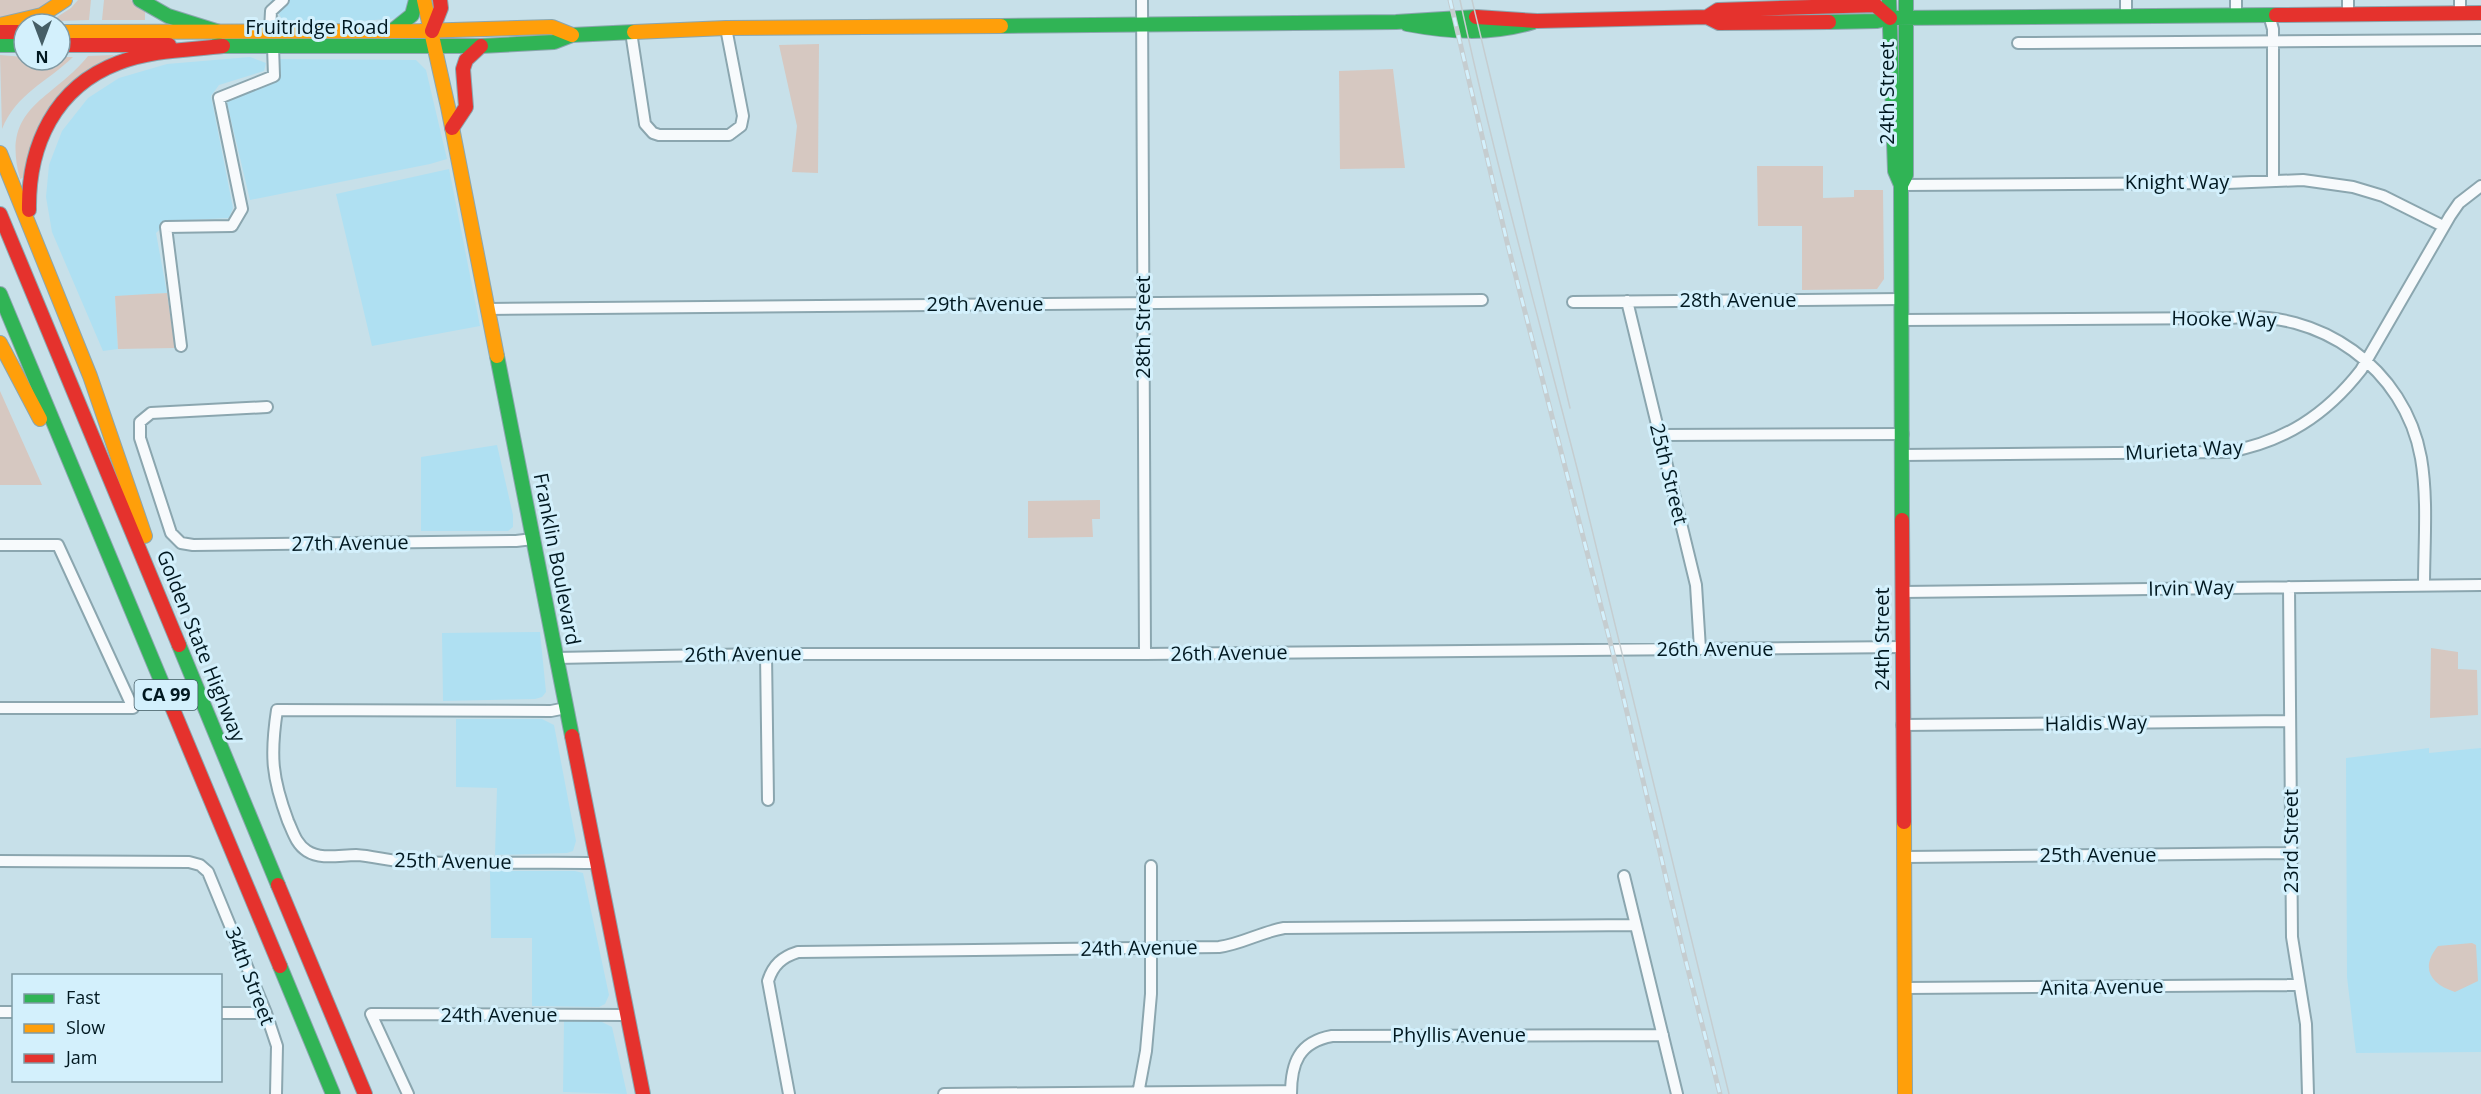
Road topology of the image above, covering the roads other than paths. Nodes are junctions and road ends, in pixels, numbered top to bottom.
1 (65, 0) edge
2 (140, 0) edge
3 (283, 0) edge
4 (416, 0) edge
5 (424, 0) edge
6 (440, 0) edge
7 (1142, 0) edge
8 (1889, 0) edge
9 (1906, 0) edge
10 (2126, 0) edge
11 (2236, 0) edge
12 (2348, 7) edge
13 (2460, 7) edge
14 (2481, 13) edge
15 (2236, 15) junction
16 (2269, 15) junction
17 (2126, 16) junction
18 (1890, 18) junction
19 (1906, 18) junction
20 (0, 25) edge
21 (1142, 25) junction
22 (726, 28) junction
23 (270, 31) junction
24 (392, 31) junction
25 (432, 31) junction
26 (72, 32) edge
27 (219, 32) junction
28 (631, 32) junction
29 (572, 35) junction
30 (2481, 40) edge
31 (2273, 42) junction
32 (2018, 43) dead end
33 (72, 45) edge
34 (223, 46) junction
35 (273, 46) junction
36 (435, 46) junction
37 (481, 46) junction
38 (452, 128) junction
39 (0, 153) edge
40 (2273, 180) junction
41 (1901, 185) junction
42 (2481, 186) edge
43 (0, 214) edge
44 (30, 224) junction
45 (2443, 226) junction
46 (0, 294) edge
47 (1482, 300) dead end
48 (1902, 300) junction
49 (1573, 302) dead end
50 (1627, 302) junction
51 (1143, 303) junction
52 (487, 309) junction
53 (1902, 320) junction
54 (0, 343) edge
55 (182, 346) dead end
56 (2367, 360) junction
57 (267, 407) dead end
58 (1903, 434) junction
59 (1659, 435) junction
60 (1901, 455) junction
61 (91, 516) junction
62 (533, 539) junction
63 (0, 545) edge
64 (2481, 585) edge
65 (2424, 586) junction
66 (2289, 587) junction
67 (1902, 592) junction
68 (174, 632) junction
69 (1902, 647) junction
70 (1700, 649) junction
71 (766, 654) junction
72 (1145, 654) junction
73 (556, 658) junction
74 (0, 708) edge
75 (566, 708) junction
76 (2290, 721) junction
77 (1902, 725) junction
78 (768, 800) dead end
79 (2291, 854) junction
80 (1905, 857) junction
81 (0, 861) edge
82 (597, 863) junction
83 (1151, 866) dead end
84 (1624, 876) dead end
85 (1636, 925) junction
86 (1152, 948) junction
87 (2299, 985) junction
88 (1906, 988) junction
89 (222, 1013) edge
90 (266, 1013) junction
91 (627, 1015) junction
92 (1663, 1035) junction
93 (1291, 1092) edge
94 (1138, 1093) edge
95 (276, 1094) edge
96 (333, 1094) edge
97 (365, 1094) edge
98 (408, 1094) edge
99 (643, 1094) edge
100 (789, 1094) edge
101 (944, 1094) edge
102 (1677, 1094) edge
103 (1905, 1094) edge
104 (2308, 1094) edge

1 - 20 main road
2 - 27 main road
3 - 23 street
4 - 24 main road
5 - 25 main road, Franklin Boulevard
6 - 25 main road, Franklin Boulevard
7 - 21 street, 28th Street
8 - 18 main road, 24th Street
9 - 19 main road, 24th Street
10 - 17 street
11 - 15 street
12 - 13 main road, Fruitridge Road
12 - 16 main road, Fruitridge Road
13 - 14 main road, Fruitridge Road
15 - 16 main road, Fruitridge Road
15 - 17 main road, Fruitridge Road
16 - 31 street
17 - 19 main road, Fruitridge Road
18 - 19 main road, Fruitridge Road
18 - 21 main road, Fruitridge Road
18 - 41 main road, 24th Street
19 - 41 main road, 24th Street
21 - 22 main road, Fruitridge Road
21 - 51 street, 28th Street
22 - 28 main road, Fruitridge Road
22 - 28 street
23 - 24 main road, Fruitridge Road
23 - 27 main road, Fruitridge Road
24 - 25 main road, Fruitridge Road
25 - 29 main road, Fruitridge Road
25 - 36 main road, Franklin Boulevard
26 - 27 main road, Fruitridge Road
28 - 29 main road, Fruitridge Road
29 - 37 main road, Fruitridge Road
30 - 31 street
31 - 32 street
31 - 40 street
33 - 34 main road, Fruitridge Road
34 - 35 main road, Fruitridge Road
34 - 44 main road
35 - 36 main road, Fruitridge Road
35 - 55 street
36 - 37 main road, Fruitridge Road
36 - 38 main road, Franklin Boulevard
37 - 38 main road
38 - 52 main road, Franklin Boulevard
39 - 44 main road
40 - 41 street, Knight Way
40 - 45 street, Knight Way
41 - 48 main road, 24th Street
42 - 45 street, Murieta Way
43 - 68 main road, Golden State Highway / CA 99
44 - 68 main road
45 - 56 street, Murieta Way
46 - 61 main road, CA 99
47 - 51 street, 29th Avenue
48 - 50 street, 28th Avenue
48 - 53 main road, 24th Street
49 - 50 street, 28th Avenue
50 - 59 street, 25th Street
51 - 52 street, 29th Avenue
51 - 72 street, 28th Street
52 - 62 main road, Franklin Boulevard
53 - 56 street, Hooke Way
53 - 58 main road, 24th Street
54 - 61 main road
56 - 60 street, Murieta Way
56 - 65 street, Hooke Way
57 - 62 street, 27th Avenue
58 - 59 street
58 - 60 main road, 24th Street
59 - 70 street, 25th Street
60 - 67 main road, 24th Street
61 - 96 main road, CA 99
62 - 73 main road, Franklin Boulevard
63 - 74 street
64 - 65 street, Irvin Way
65 - 66 street, Irvin Way
66 - 67 street, Irvin Way
66 - 76 street, 23rd Street
67 - 69 main road, 24th Street
68 - 97 main road, Golden State Highway / CA 99
69 - 70 street, 26th Avenue
69 - 77 main road, 24th Street
70 - 72 street, 26th Avenue
71 - 72 street, 26th Avenue
71 - 73 street, 26th Avenue
71 - 78 street
73 - 75 main road, Franklin Boulevard
75 - 82 main road, Franklin Boulevard
75 - 82 street, 25th Avenue
76 - 77 street, Haldis Way
76 - 79 street, 23rd Street
77 - 80 main road, 24th Street
79 - 80 street, 25th Avenue
79 - 87 street, 23rd Street
80 - 88 main road, 24th Street
81 - 90 street, 34th Street
82 - 91 main road, Franklin Boulevard
83 - 86 street
84 - 85 street
85 - 86 street, 24th Avenue
85 - 92 street
86 - 94 street
86 - 100 street, 24th Avenue
87 - 88 street, Anita Avenue
87 - 104 street, 23rd Street
88 - 103 main road, 24th Street
89 - 90 street
90 - 95 street, 34th Street
91 - 98 street, 24th Avenue
91 - 99 main road, Franklin Boulevard
92 - 93 street, Phyllis Avenue
92 - 102 street
93 - 94 street
94 - 101 street

